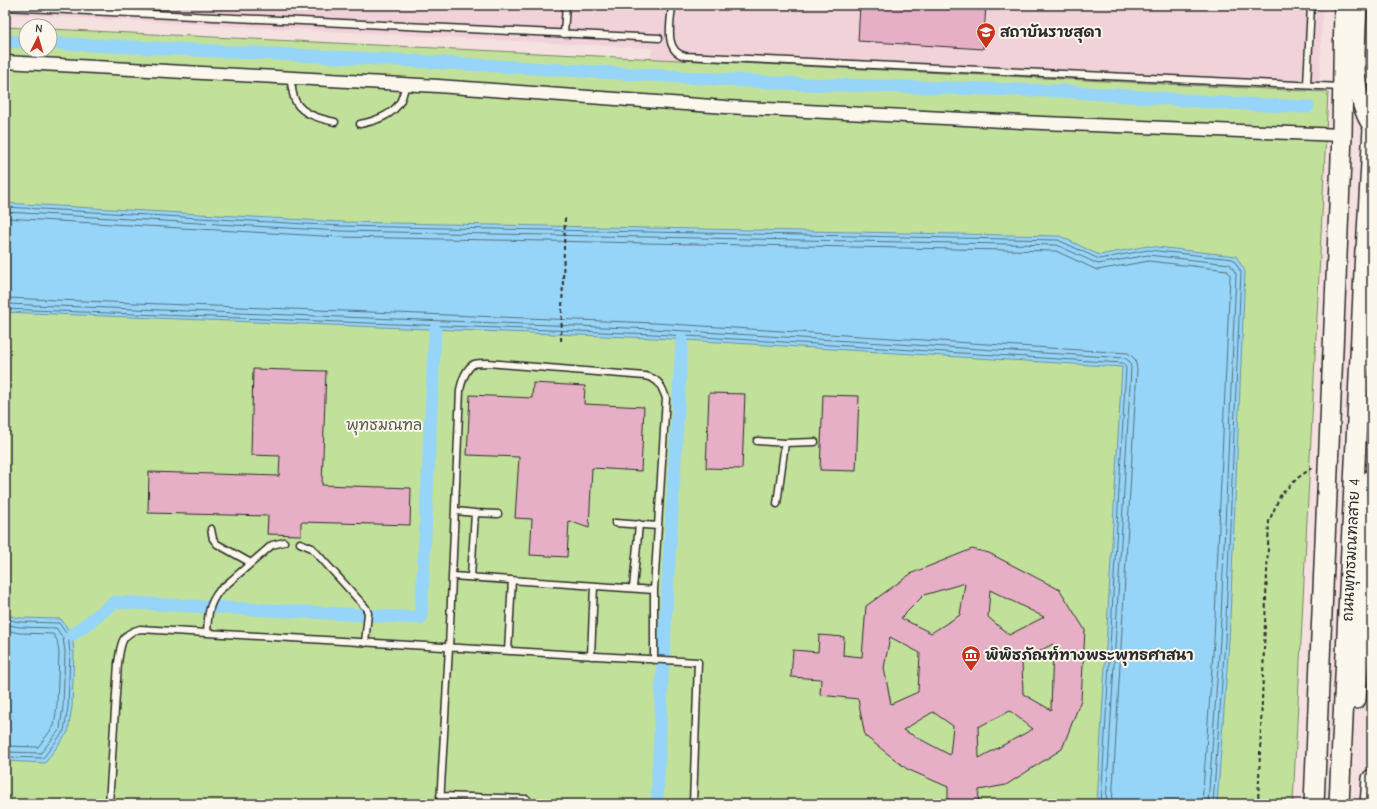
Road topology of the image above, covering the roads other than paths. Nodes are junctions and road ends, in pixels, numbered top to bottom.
1 (566, 5) edge
2 (672, 5) edge
3 (1311, 5) edge
4 (1344, 5) edge
5 (1358, 5) edge
6 (5, 7) edge
7 (564, 34) junction
8 (659, 38) dead end
9 (5, 62) edge
10 (290, 78) junction
11 (406, 84) junction
12 (1307, 85) junction
13 (1342, 88) junction
14 (335, 122) dead end
15 (360, 124) dead end
16 (1372, 127) edge
17 (1342, 135) junction
18 (1365, 250) joint
19 (757, 441) dead end
20 (785, 442) junction
21 (816, 442) dead end
22 (1372, 479) edge
23 (777, 504) dead end
24 (456, 510) junction
25 (475, 513) junction
26 (498, 514) dead end
27 (614, 523) dead end
28 (639, 524) junction
29 (658, 526) junction
30 (211, 529) dead end
31 (284, 542) dead end
32 (300, 543) dead end
33 (251, 563) junction
34 (452, 576) junction
35 (471, 577) junction
36 (512, 580) junction
37 (594, 586) junction
38 (633, 588) junction
39 (654, 590) junction
40 (207, 633) junction
41 (365, 643) junction
42 (449, 648) junction
43 (508, 652) junction
44 (591, 656) junction
45 (654, 660) junction
46 (1372, 779) edge
47 (440, 796) junction
48 (527, 799) dead end
49 (109, 804) edge
50 (440, 804) edge
51 (693, 804) edge
52 (1314, 804) edge
53 (1339, 804) edge
54 (1348, 804) edge
55 (1370, 804) edge

1 - 7 lane
2 - 12 lane
3 - 12 lane
4 - 13 main road
5 - 16 main road
6 - 7 lane
7 - 8 lane
9 - 10 street
10 - 11 street
10 - 14 lane
11 - 15 lane
11 - 17 street
12 - 13 lane
13 - 17 main road
16 - 18 main road, ถนนพุทธมณฑลสาย 4
17 - 52 main road
18 - 53 main road, ถนนพุทธมณฑลสาย 4
19 - 20 lane
20 - 21 lane
20 - 23 lane
22 - 54 main road
24 - 25 lane
24 - 29 lane
24 - 34 lane
25 - 26 lane
25 - 35 lane
27 - 28 lane
28 - 29 lane
28 - 38 lane
29 - 39 lane
30 - 33 lane
31 - 33 lane
32 - 41 lane
33 - 40 lane
34 - 35 lane
34 - 42 lane
35 - 36 lane
36 - 37 lane
36 - 43 lane
37 - 38 lane
37 - 44 lane
38 - 39 lane
39 - 45 lane
40 - 41 lane
40 - 49 lane
41 - 42 lane
42 - 43 lane
42 - 47 lane
43 - 44 lane
44 - 45 lane
45 - 51 lane
46 - 55 main road
47 - 48 lane
47 - 50 lane

